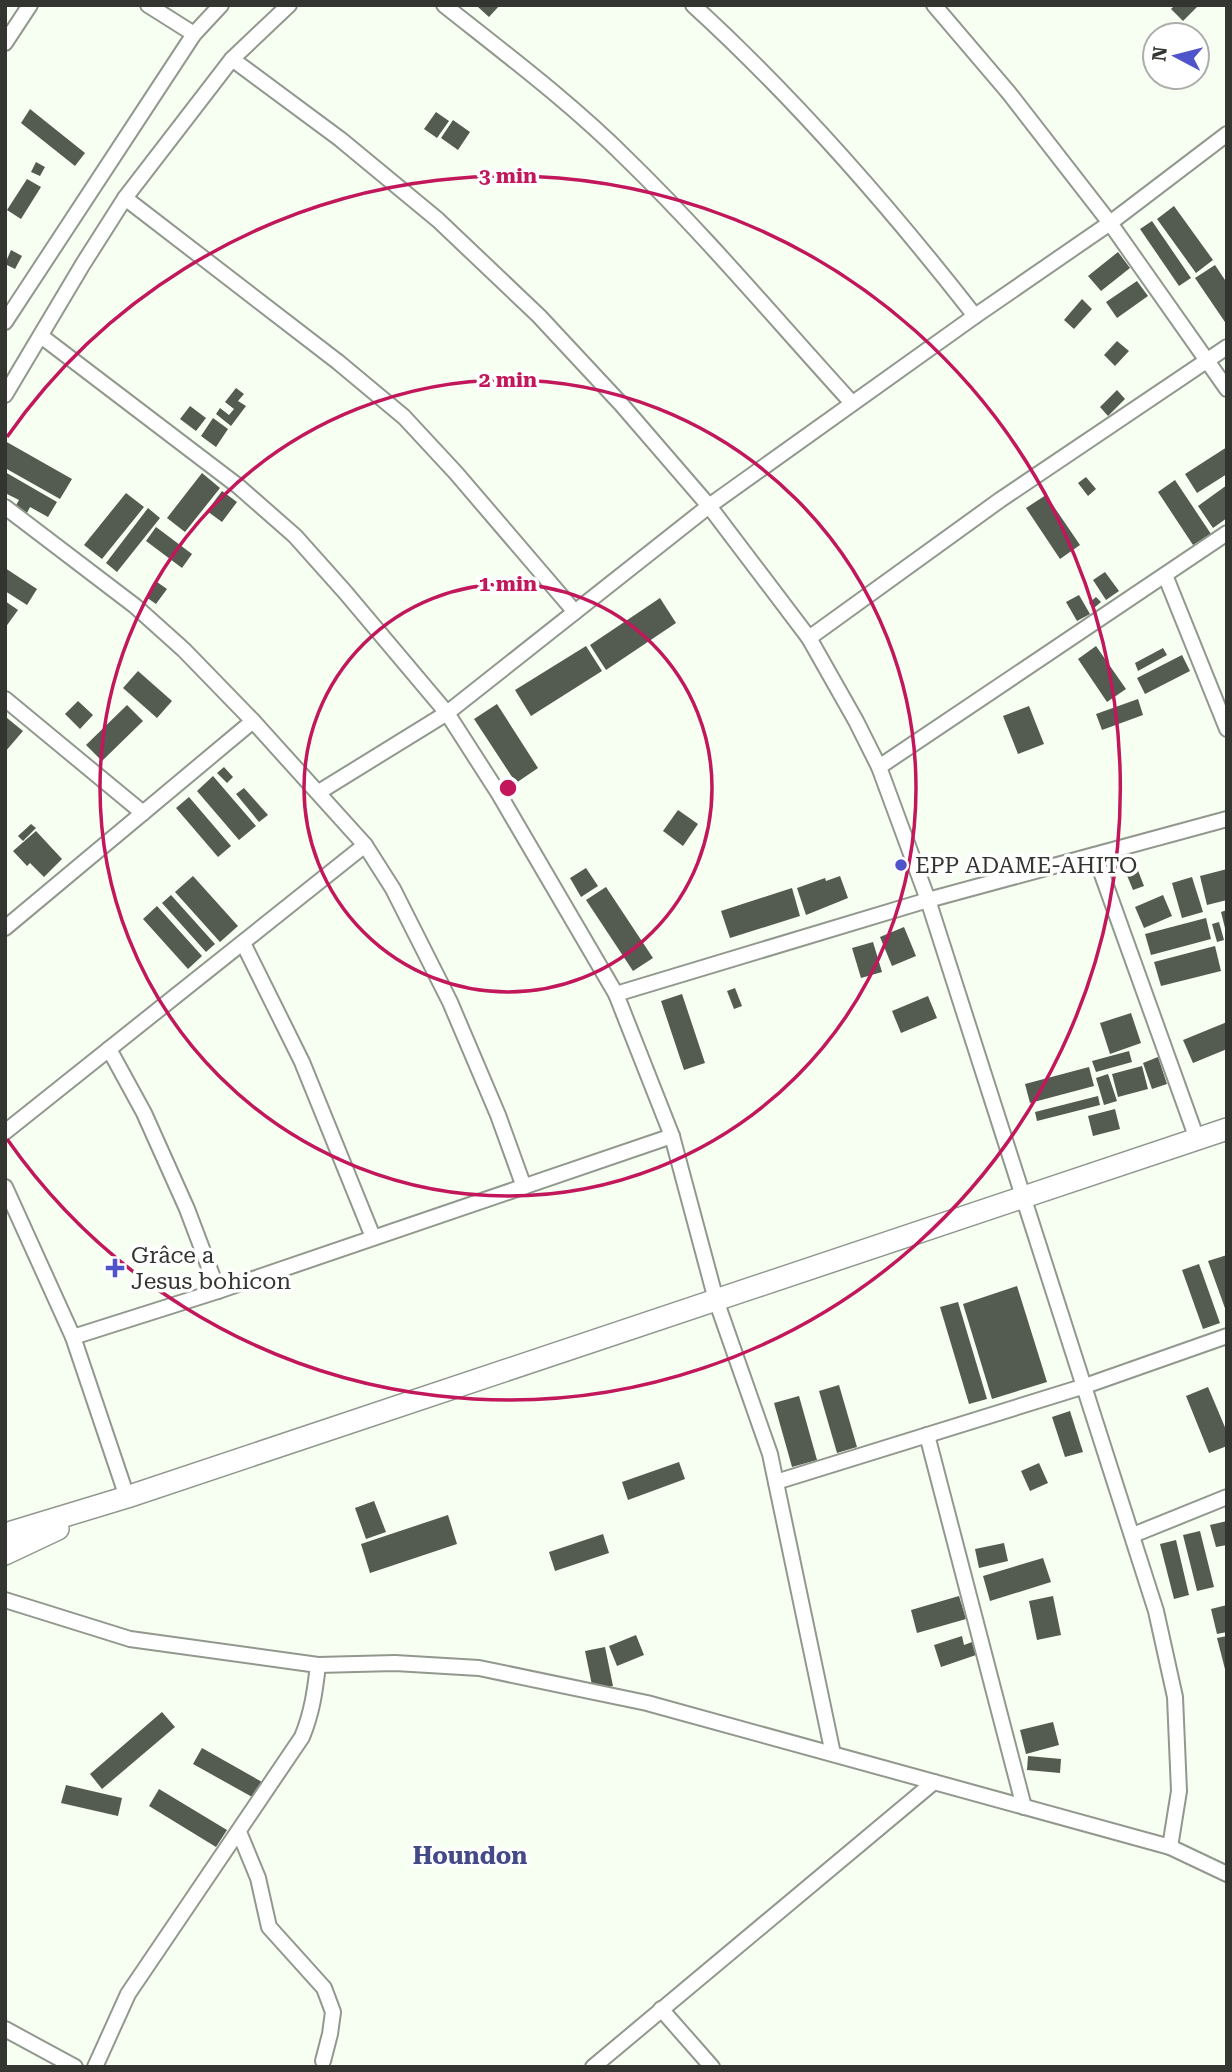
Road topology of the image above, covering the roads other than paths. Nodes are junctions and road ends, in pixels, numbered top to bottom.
1 (30, 5) edge
2 (148, 5) edge
3 (221, 5) edge
4 (289, 5) edge
5 (444, 5) edge
6 (693, 5) edge
7 (938, 6) edge
8 (194, 34) junction
9 (5, 43) edge
10 (232, 59) junction
11 (1227, 134) edge
12 (125, 198) junction
13 (1110, 223) junction
14 (975, 316) junction
15 (5, 322) edge
16 (41, 336) junction
17 (1227, 347) edge
18 (1207, 360) junction
19 (1227, 389) edge
20 (5, 395) edge
21 (852, 403) junction
22 (709, 506) junction
23 (5, 507) edge
24 (1227, 534) edge
25 (1165, 575) junction
26 (575, 612) junction
27 (809, 638) junction
28 (5, 699) edge
29 (447, 713) junction
30 (253, 721) junction
31 (1227, 729) edge
32 (879, 767) junction
33 (319, 793) junction
34 (143, 813) junction
35 (1227, 819) edge
36 (365, 845) junction
37 (1095, 855) junction
38 (928, 900) junction
39 (6, 925) edge
40 (243, 943) junction
41 (616, 994) junction
42 (108, 1049) junction
43 (1227, 1129) edge
44 (5, 1132) edge
45 (672, 1136) junction
46 (1197, 1139) junction
47 (5, 1187) edge
48 (524, 1187) junction
49 (1023, 1197) junction
50 (373, 1237) junction
51 (218, 1291) junction
52 (716, 1300) junction
53 (1227, 1336) edge
54 (73, 1337) junction
55 (1084, 1385) junction
56 (927, 1435) junction
57 (776, 1482) junction
58 (127, 1497) junction
59 (1227, 1497) edge
60 (5, 1534) edge
61 (1133, 1535) junction
62 (5, 1554) edge
63 (5, 1600) edge
64 (318, 1665) junction
65 (833, 1754) junction
66 (934, 1782) junction
67 (1024, 1807) junction
68 (239, 1832) junction
69 (1170, 1847) junction
70 (1227, 1874) edge
71 (661, 2009) junction
72 (5, 2029) edge
73 (323, 2061) dead end
74 (75, 2067) edge
75 (95, 2067) edge
76 (593, 2067) edge
77 (712, 2067) edge

1 - 9 street
2 - 8 street
3 - 8 street
4 - 10 street
5 - 21 street
6 - 14 street
7 - 13 street
8 - 15 street
10 - 12 street
10 - 22 street
11 - 13 street
12 - 16 street
12 - 26 street
13 - 14 street
13 - 18 street
14 - 21 street
16 - 20 street
16 - 29 street
17 - 18 street
18 - 19 street
18 - 27 street
21 - 22 street
22 - 26 street
22 - 27 street
23 - 30 street
24 - 25 street
25 - 31 street
25 - 32 street
26 - 29 street
27 - 32 street
28 - 34 street
29 - 33 street
29 - 41 street
30 - 33 street
30 - 34 street
32 - 38 street
33 - 36 street
34 - 39 street
35 - 37 street
36 - 40 street
36 - 48 street
37 - 38 street
37 - 46 street
38 - 41 street
38 - 49 street
40 - 42 street
40 - 50 street
41 - 45 street
42 - 44 street
42 - 51 street
43 - 46 main road
45 - 48 street
45 - 52 street
46 - 49 main road
47 - 54 street
48 - 50 street
49 - 52 main road
49 - 55 street
50 - 51 street
51 - 54 street
52 - 57 street
52 - 58 main road
53 - 55 street
54 - 58 street
55 - 56 street
55 - 61 street
56 - 57 street
56 - 67 street
57 - 65 street
58 - 60 main road
58 - 62 main road
59 - 61 street
61 - 69 street
63 - 64 street
64 - 65 street
64 - 68 street
65 - 66 street
66 - 67 street
66 - 71 street
67 - 69 street
68 - 73 street
68 - 75 street
69 - 70 street
71 - 76 street
71 - 77 street
72 - 74 street

